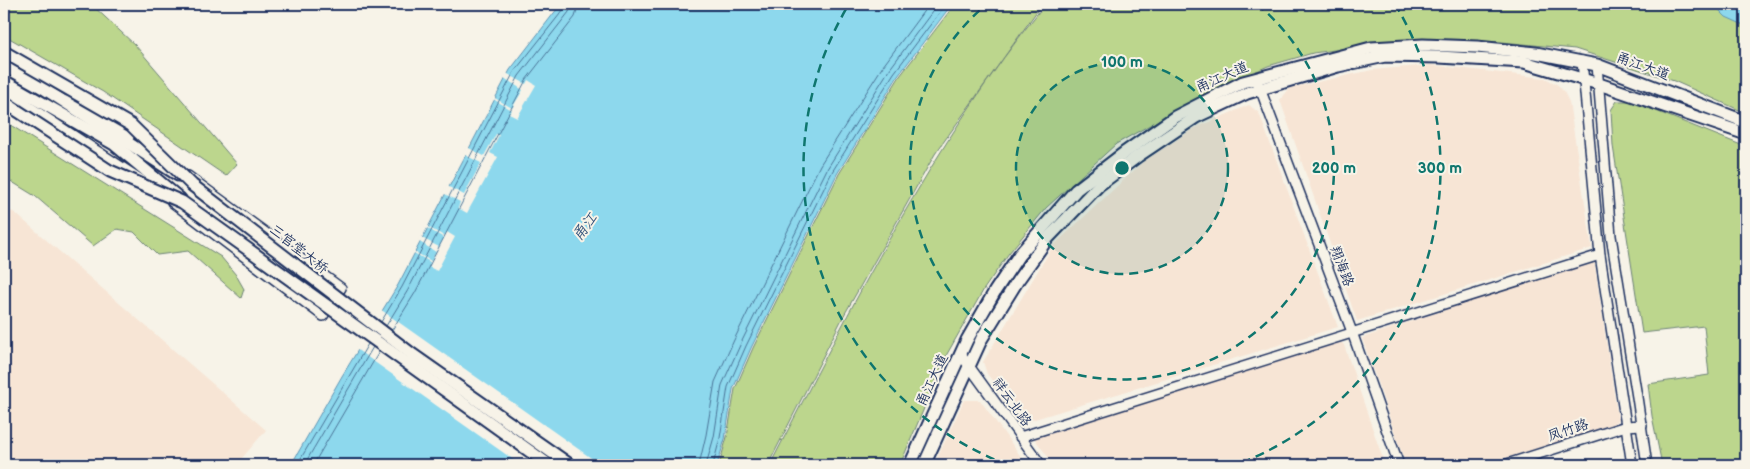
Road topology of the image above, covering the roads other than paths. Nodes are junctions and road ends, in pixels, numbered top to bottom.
1 (4, 52) edge
2 (4, 60) edge
3 (1582, 61) junction
4 (1597, 65) junction
5 (4, 66) edge
6 (4, 80) edge
7 (1585, 80) junction
8 (1258, 84) junction
9 (1599, 84) junction
10 (4, 90) edge
11 (4, 102) edge
12 (1746, 122) edge
13 (1746, 134) edge
14 (192, 184) junction
15 (182, 202) junction
16 (1600, 254) junction
17 (1352, 332) junction
18 (961, 355) junction
19 (969, 366) junction
20 (1642, 425) junction
21 (1626, 426) junction
22 (1020, 437) junction
23 (549, 465) edge
24 (570, 465) edge
25 (910, 465) edge
26 (924, 465) edge
27 (1041, 465) edge
28 (1399, 465) edge
29 (1504, 465) edge
30 (1632, 465) edge
31 (1647, 465) edge

1 - 14 main road, bridge
2 - 10 street
3 - 4 main road, 甬江大道
3 - 7 street
3 - 8 main road, 甬江大道
4 - 9 street
4 - 12 main road, 甬江大道
5 - 14 main road, 三官堂大桥, bridge
6 - 15 main road, 三官堂大桥, bridge
7 - 8 main road, 甬江大道
7 - 9 main road, 甬江大道
7 - 16 street
8 - 17 street, 翔海路
8 - 18 main road, 甬江大道
8 - 19 main road, 甬江大道
9 - 13 main road, 甬江大道
9 - 20 street
11 - 15 main road, bridge
14 - 24 main road, 三官堂大桥, bridge
15 - 23 main road, 三官堂大桥, bridge
16 - 17 street
16 - 21 street
17 - 22 street
17 - 28 street, 翔海路
18 - 19 street, 祥云北路
18 - 25 main road, 甬江大道
19 - 22 street, 祥云北路
19 - 26 main road, 甬江大道
20 - 21 street, 凤竹路
20 - 31 street
21 - 29 street, 凤竹路
21 - 30 street
22 - 27 street, 祥云北路

